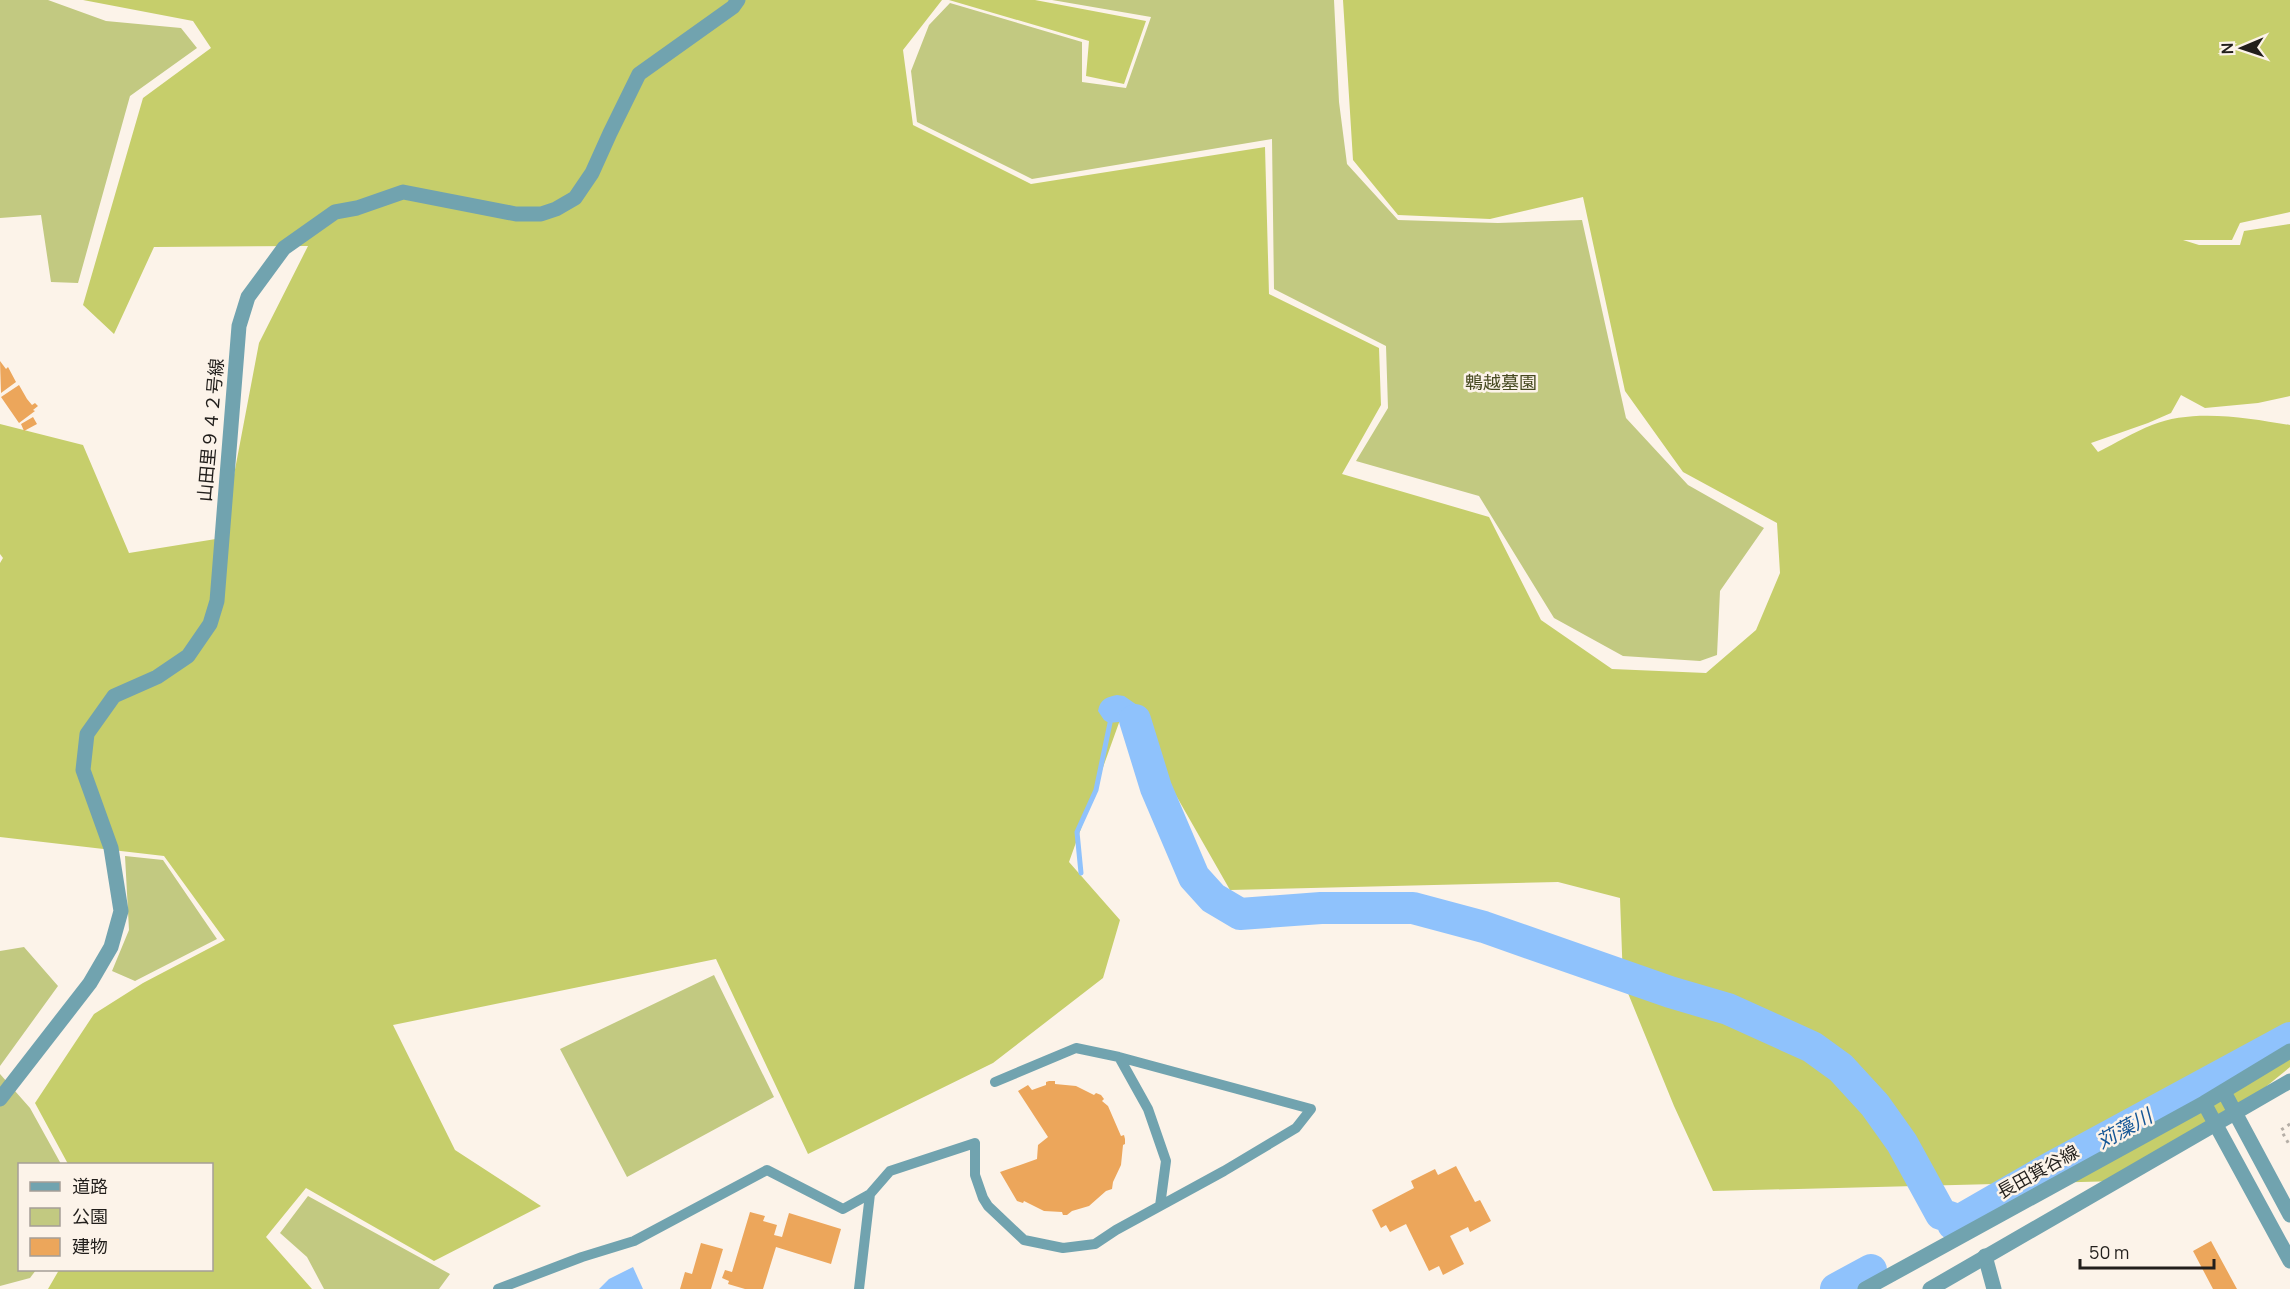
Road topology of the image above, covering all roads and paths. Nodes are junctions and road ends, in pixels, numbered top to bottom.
1 (738, 0) edge
2 (2290, 1051) edge
3 (1119, 1057) junction
4 (2290, 1081) edge
5 (995, 1082) dead end
6 (2224, 1092) junction
7 (0, 1099) edge
8 (2204, 1103) junction
9 (2235, 1114) junction
10 (2290, 1124) edge
11 (2216, 1125) junction
12 (2290, 1146) edge
13 (870, 1194) junction
14 (1160, 1206) junction
15 (2290, 1215) edge
16 (1985, 1256) junction
17 (2290, 1261) edge
18 (498, 1289) edge
19 (859, 1289) edge
20 (1865, 1289) edge
21 (1930, 1289) edge
22 (1994, 1289) edge

1 - 7 street, 山田里９４２号線
2 - 6 street, 長田箕谷線
3 - 5 lane
3 - 14 lane
3 - 14 lane
4 - 9 street
6 - 8 street, 長田箕谷線
6 - 9 street
8 - 11 street
8 - 20 street, 長田箕谷線
9 - 11 street
9 - 15 street
10 - 12 path
11 - 16 street
11 - 17 street
13 - 14 lane
13 - 18 lane
13 - 19 lane
16 - 21 street
16 - 22 street

